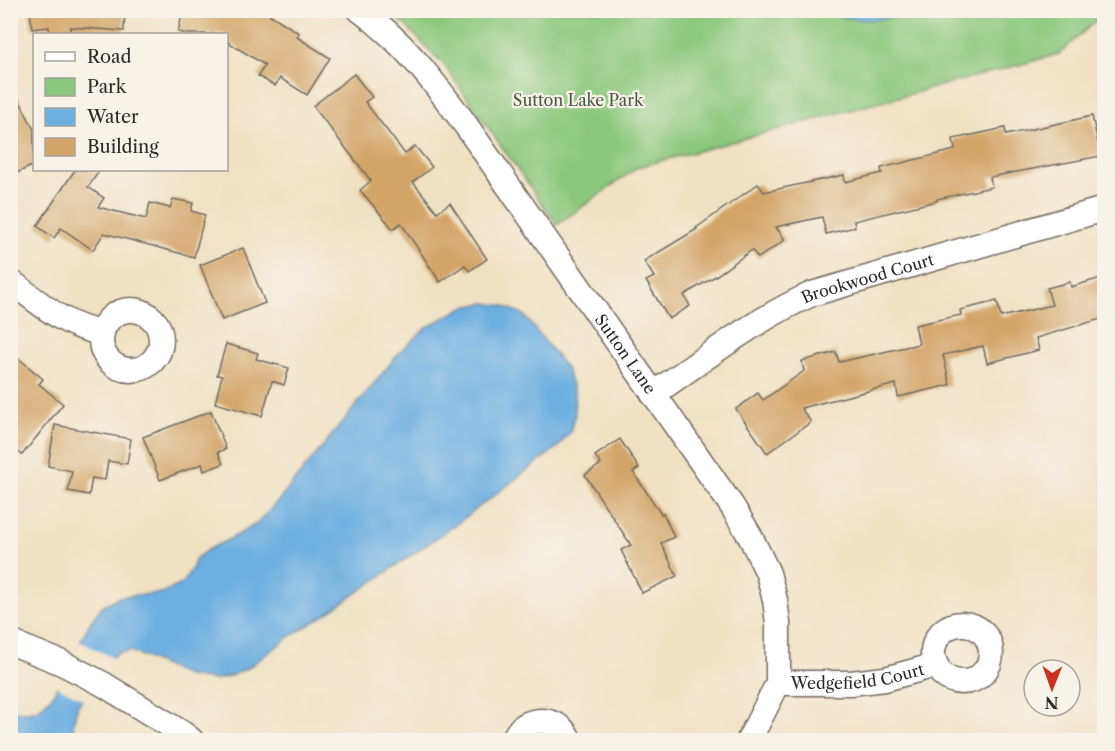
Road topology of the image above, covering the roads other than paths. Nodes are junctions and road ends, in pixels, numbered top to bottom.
1 (360, 10) edge
2 (1104, 209) edge
3 (10, 281) edge
4 (102, 333) dead end
5 (653, 394) junction
6 (10, 642) edge
7 (936, 665) dead end
8 (778, 683) junction
9 (191, 741) edge
10 (513, 741) edge
11 (569, 741) edge
12 (750, 741) edge

1 - 5 street, Sutton Lane
2 - 5 street, Brookwood Court
3 - 4 street
5 - 8 street, Sutton Lane
6 - 9 street
7 - 8 street, Wedgefield Court
8 - 12 street, Sutton Lane
10 - 11 street

